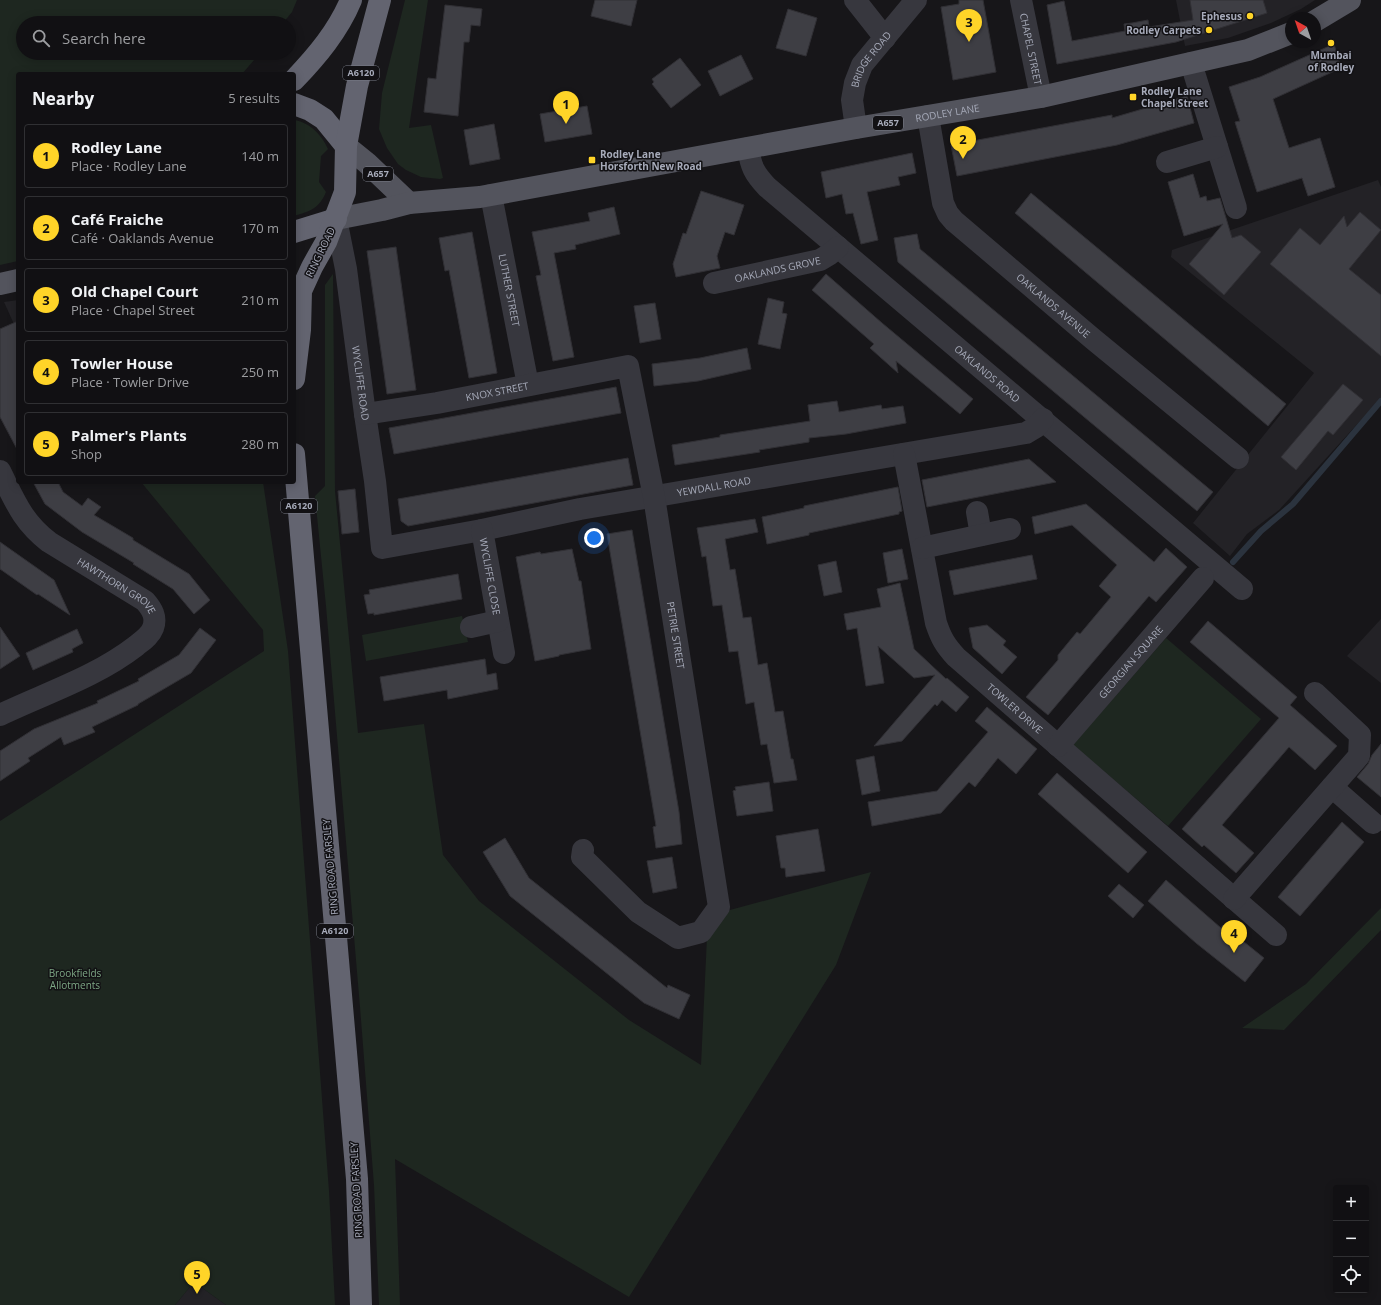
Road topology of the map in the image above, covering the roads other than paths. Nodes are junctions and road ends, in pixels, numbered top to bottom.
1 (351, 0) edge
2 (380, 0) edge
3 (854, 0) edge
4 (916, 0) edge
5 (1021, 0) edge
6 (1350, 0) edge
7 (1321, 17) edge
8 (1285, 35) edge
9 (885, 38) junction
10 (1191, 63) junction
11 (296, 78) edge
12 (1041, 97) junction
13 (296, 105) edge
14 (928, 116) junction
15 (856, 128) junction
16 (346, 146) junction
17 (1217, 147) junction
18 (748, 148) junction
19 (1167, 162) dead end
20 (491, 195) junction
21 (409, 203) junction
22 (1236, 208) dead end
23 (336, 219) junction
24 (296, 231) edge
25 (838, 247) junction
26 (16, 280) edge
27 (714, 283) dead end
28 (0, 284) edge
29 (296, 363) edge
30 (628, 366) joint
31 (528, 385) junction
32 (364, 414) junction
33 (1043, 419) junction
34 (904, 454) junction
35 (1238, 458) dead end
36 (0, 471) edge
37 (296, 477) edge
38 (654, 497) junction
39 (977, 512) dead end
40 (1010, 529) dead end
41 (482, 530) junction
42 (981, 535) junction
43 (382, 548) joint
44 (922, 548) junction
45 (1203, 578) dead end
46 (1242, 589) dead end
47 (498, 622) junction
48 (471, 627) dead end
49 (504, 653) dead end
50 (1315, 693) dead end
51 (0, 715) edge
52 (1058, 746) junction
53 (1332, 787) junction
54 (1373, 823) dead end
55 (582, 850) dead end
56 (1234, 899) junction
57 (1276, 935) dead end
58 (361, 1305) edge

1 - 11 highway
2 - 16 highway, A6120
3 - 9 street
4 - 9 street, BRIDGE ROAD
5 - 12 street, CHAPEL STREET
6 - 7 main road
8 - 10 main road, RODLEY LANE / A657
9 - 15 street, BRIDGE ROAD
10 - 12 main road, RODLEY LANE / A657
10 - 17 street
12 - 14 main road, RODLEY LANE / A657
13 - 16 highway
14 - 15 main road, RODLEY LANE / A657
14 - 35 street, OAKLANDS AVENUE
15 - 18 main road, RODLEY LANE / A657
16 - 21 main road, A657
16 - 23 highway, A6120
17 - 19 street
17 - 22 street
18 - 20 main road, RODLEY LANE / A657
18 - 25 street, OAKLANDS ROAD
20 - 21 main road, RODLEY LANE / A657
20 - 31 street, LUTHER STREET
21 - 23 main road, RODLEY LANE / A657
23 - 24 highway
23 - 29 highway, RING ROAD / A6120
23 - 32 street, WYCLIFFE ROAD
25 - 27 street, OAKLANDS GROVE
25 - 33 street, OAKLANDS ROAD
26 - 28 main road
30 - 31 street, KNOX STREET
30 - 38 street, PETRIE STREET
31 - 32 street, KNOX STREET
32 - 43 street, WYCLIFFE ROAD
33 - 34 street, YEWDALL ROAD
33 - 46 street, OAKLANDS ROAD
34 - 38 street, YEWDALL ROAD
34 - 44 street, TOWLER DRIVE
36 - 51 street, HAWTHORN GROVE
37 - 58 highway, RING ROAD FARSLEY / A6120
38 - 41 street, YEWDALL ROAD
38 - 55 street, PETRIE STREET
39 - 42 street
40 - 42 street
41 - 43 street, YEWDALL ROAD
41 - 47 street, WYCLIFFE CLOSE
42 - 44 street
44 - 52 street, TOWLER DRIVE
45 - 52 street, GEORGIAN SQUARE
47 - 48 street, WYCLIFFE CLOSE
47 - 49 street, WYCLIFFE CLOSE
50 - 53 street
52 - 56 street, TOWLER DRIVE
53 - 54 street
53 - 56 street
56 - 57 street, TOWLER DRIVE

